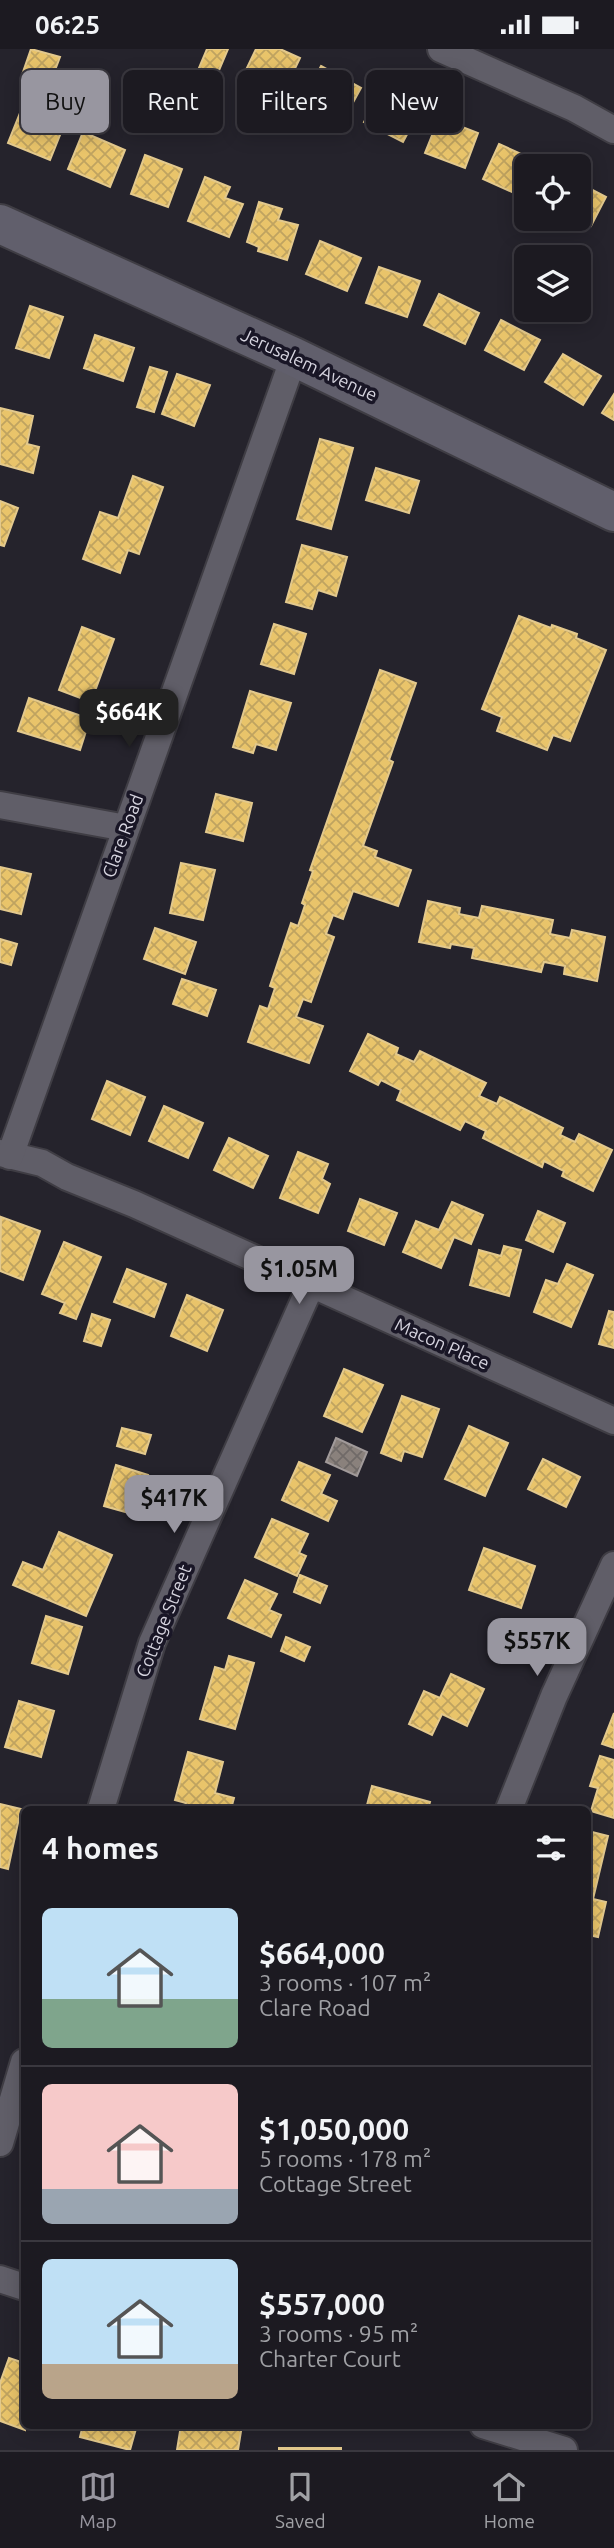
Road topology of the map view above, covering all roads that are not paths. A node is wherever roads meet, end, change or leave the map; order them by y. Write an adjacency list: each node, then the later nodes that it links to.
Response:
1 (441, 49): 2 (street)
2 (614, 129)
3 (0, 225): 4 (main road, Jerusalem Avenue)
4 (294, 357): 5 (main road, Jerusalem Avenue); 7 (street, Clare Road)
5 (614, 512)
6 (0, 805): 7 (street)
7 (126, 828): 8 (street, Clare Road)
8 (5, 1154): 9 (street, Macon Place)
9 (311, 1285): 10 (street, Macon Place); 12 (street, Cottage Street)
10 (614, 1421)
11 (614, 1565): 13 (street)
12 (102, 1806)
13 (510, 1806)
14 (21, 2072): 15 (street)
15 (0, 2143)
16 (0, 2279): 17 (street)
17 (21, 2286)
18 (496, 2429): 19 (street)
19 (564, 2450)

